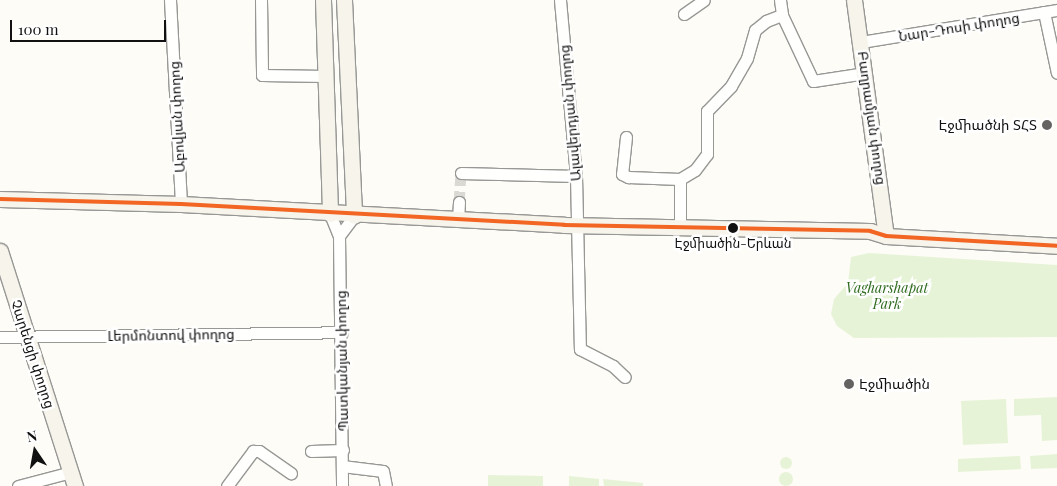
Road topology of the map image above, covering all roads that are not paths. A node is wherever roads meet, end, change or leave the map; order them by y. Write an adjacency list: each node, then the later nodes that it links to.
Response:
1 (170, 0): 23 (street, Աբովյան փողոց)
2 (261, 0): 16 (street)
3 (323, 0): 16 (main road, Պատկանյան փողոց)
4 (344, 0): 25 (main road)
5 (560, 0): 19 (street, Ալավերդյան փողոց)
6 (704, 0): 11 (street)
7 (780, 0): 12 (street)
8 (854, 0): 13 (main road, Բաղրամյան փողոց)
9 (1057, 10): 10 (street, Նար-Դոսի փողոց)
10 (1044, 12): 13 (street, Նար-Դոսի փողոց); 15 (street)
11 (684, 14)
12 (782, 16): 14 (street); 20 (street)
13 (861, 42): 14 (main road, Բաղրամյան փողոց)
14 (865, 73): 30 (main road, Բաղրամյան փողոց)
15 (1057, 73)
16 (326, 76): 24 (main road, Պատկանյան փողոց)
17 (626, 137): 20 (street)
18 (461, 173): 19 (street)
19 (576, 176): 27 (street, Ալավերդյան փողոց)
20 (680, 179): 28 (street)
21 (0, 199): 23 (main road)
22 (460, 202): 26 (street)
23 (181, 204): 24 (main road)
24 (330, 214): 25 (main road); 29 (street, Պատկանյան փողոց)
25 (354, 216): 26 (main road); 29 (street)
26 (458, 221): 27 (main road)
27 (578, 226): 28 (main road); 36 (street, Ալավերդյան փողոց)
28 (680, 229): 30 (main road)
29 (339, 236): 33 (street, Պատկանյան փողոց)
30 (886, 236): 31 (main road)
31 (1057, 246)
32 (0, 251): 35 (main road, Չարենցի փողոց)
33 (342, 332): 35 (street, Լերմոնտով փողոց); 37 (street, Պատկանյան փողոց)
34 (0, 337): 35 (street, Լերմոնտով փողոց)
35 (28, 338): 41 (main road, Չարենցի փողոց)
36 (625, 377)
37 (343, 450): 38 (street); 39 (street, Պատկանյան փողոց)
38 (311, 451)
39 (342, 466): 44 (street, Պատկանյան փողոց); 45 (street)
40 (291, 473): 43 (street)
41 (73, 479): 42 (street)
42 (18, 486)
43 (227, 486)
44 (342, 486)
45 (386, 486)

